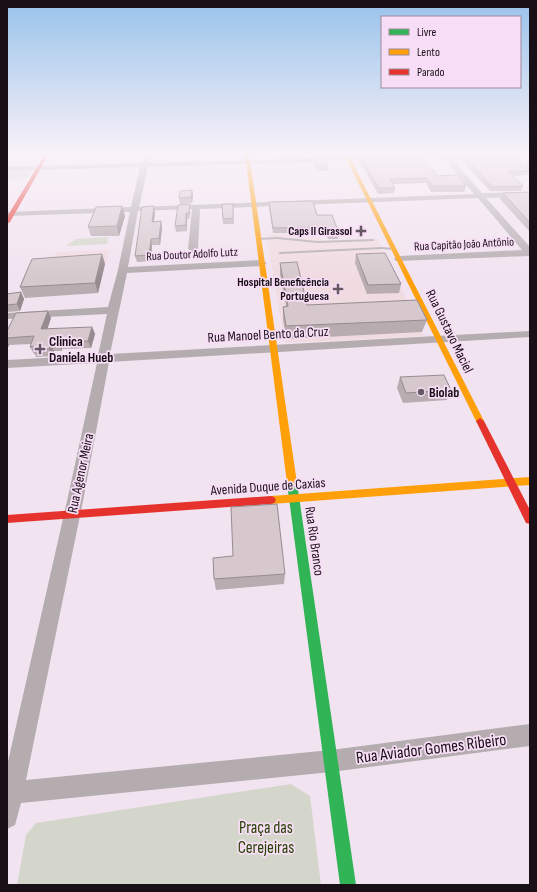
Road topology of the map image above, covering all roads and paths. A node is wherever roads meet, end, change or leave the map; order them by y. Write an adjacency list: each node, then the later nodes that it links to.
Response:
1 (21, 196): 11 (street)
2 (137, 196): 10 (street, Rua Agenor Meira)
3 (253, 196): 8 (street, Rua Rio Branco)
4 (367, 196): 7 (street, Rua Gustavo Maciel)
5 (480, 196): 6 (street); 7 (street); 16 (street)
6 (489, 196)
7 (369, 200): 8 (street); 14 (street, Rua Gustavo Maciel)
8 (254, 205): 9 (street); 12 (street, Rua Rio Branco)
9 (196, 207): 10 (street); 15 (street)
10 (134, 210): 11 (street); 20 (street, Rua Agenor Meira)
11 (8, 216)
12 (258, 239): 13 (lane); 19 (street, Rua Rio Branco)
13 (373, 240)
14 (394, 249): 17 (lane); 18 (street, Rua Gustavo Maciel)
15 (192, 250)
16 (530, 252): 18 (street, Rua Capitão João Antônio)
17 (280, 254)
18 (399, 259): 24 (street, Rua Gustavo Maciel)
19 (262, 263): 20 (street, Rua Doutor Adolfo Lutz); 25 (street, Rua Rio Branco)
20 (123, 270): 21 (street, Rua Agenor Meira)
21 (113, 310): 22 (street); 26 (street, Rua Agenor Meira)
22 (7, 316)
23 (530, 334): 24 (street, Rua Manoel Bento da Cruz)
24 (438, 339): 25 (street, Rua Manoel Bento da Cruz); 29 (street, Rua Gustavo Maciel)
25 (273, 348): 26 (street, Rua Manoel Bento da Cruz); 32 (street, Rua Rio Branco)
26 (103, 358): 27 (street, Rua Manoel Bento da Cruz); 33 (street, Rua Agenor Meira)
27 (7, 364)
28 (518, 470): 29 (street)
29 (501, 471): 31 (street, Rua Gustavo Maciel)
30 (530, 481): 31 (street, Avenida Duque de Caxias)
31 (511, 482): 32 (street, Avenida Duque de Caxias); 35 (street, Rua Gustavo Maciel)
32 (295, 498): 33 (street, Avenida Duque de Caxias); 37 (street, Rua Rio Branco)
33 (74, 504): 34 (street, Avenida Duque de Caxias); 38 (street, Rua Agenor Meira)
34 (7, 519)
35 (530, 520)
36 (530, 736): 37 (street, Rua Aviador Gomes Ribeiro)
37 (331, 761): 38 (street); 40 (street, Rua Rio Branco)
38 (10, 793): 39 (street)
39 (7, 817)
40 (348, 885)

